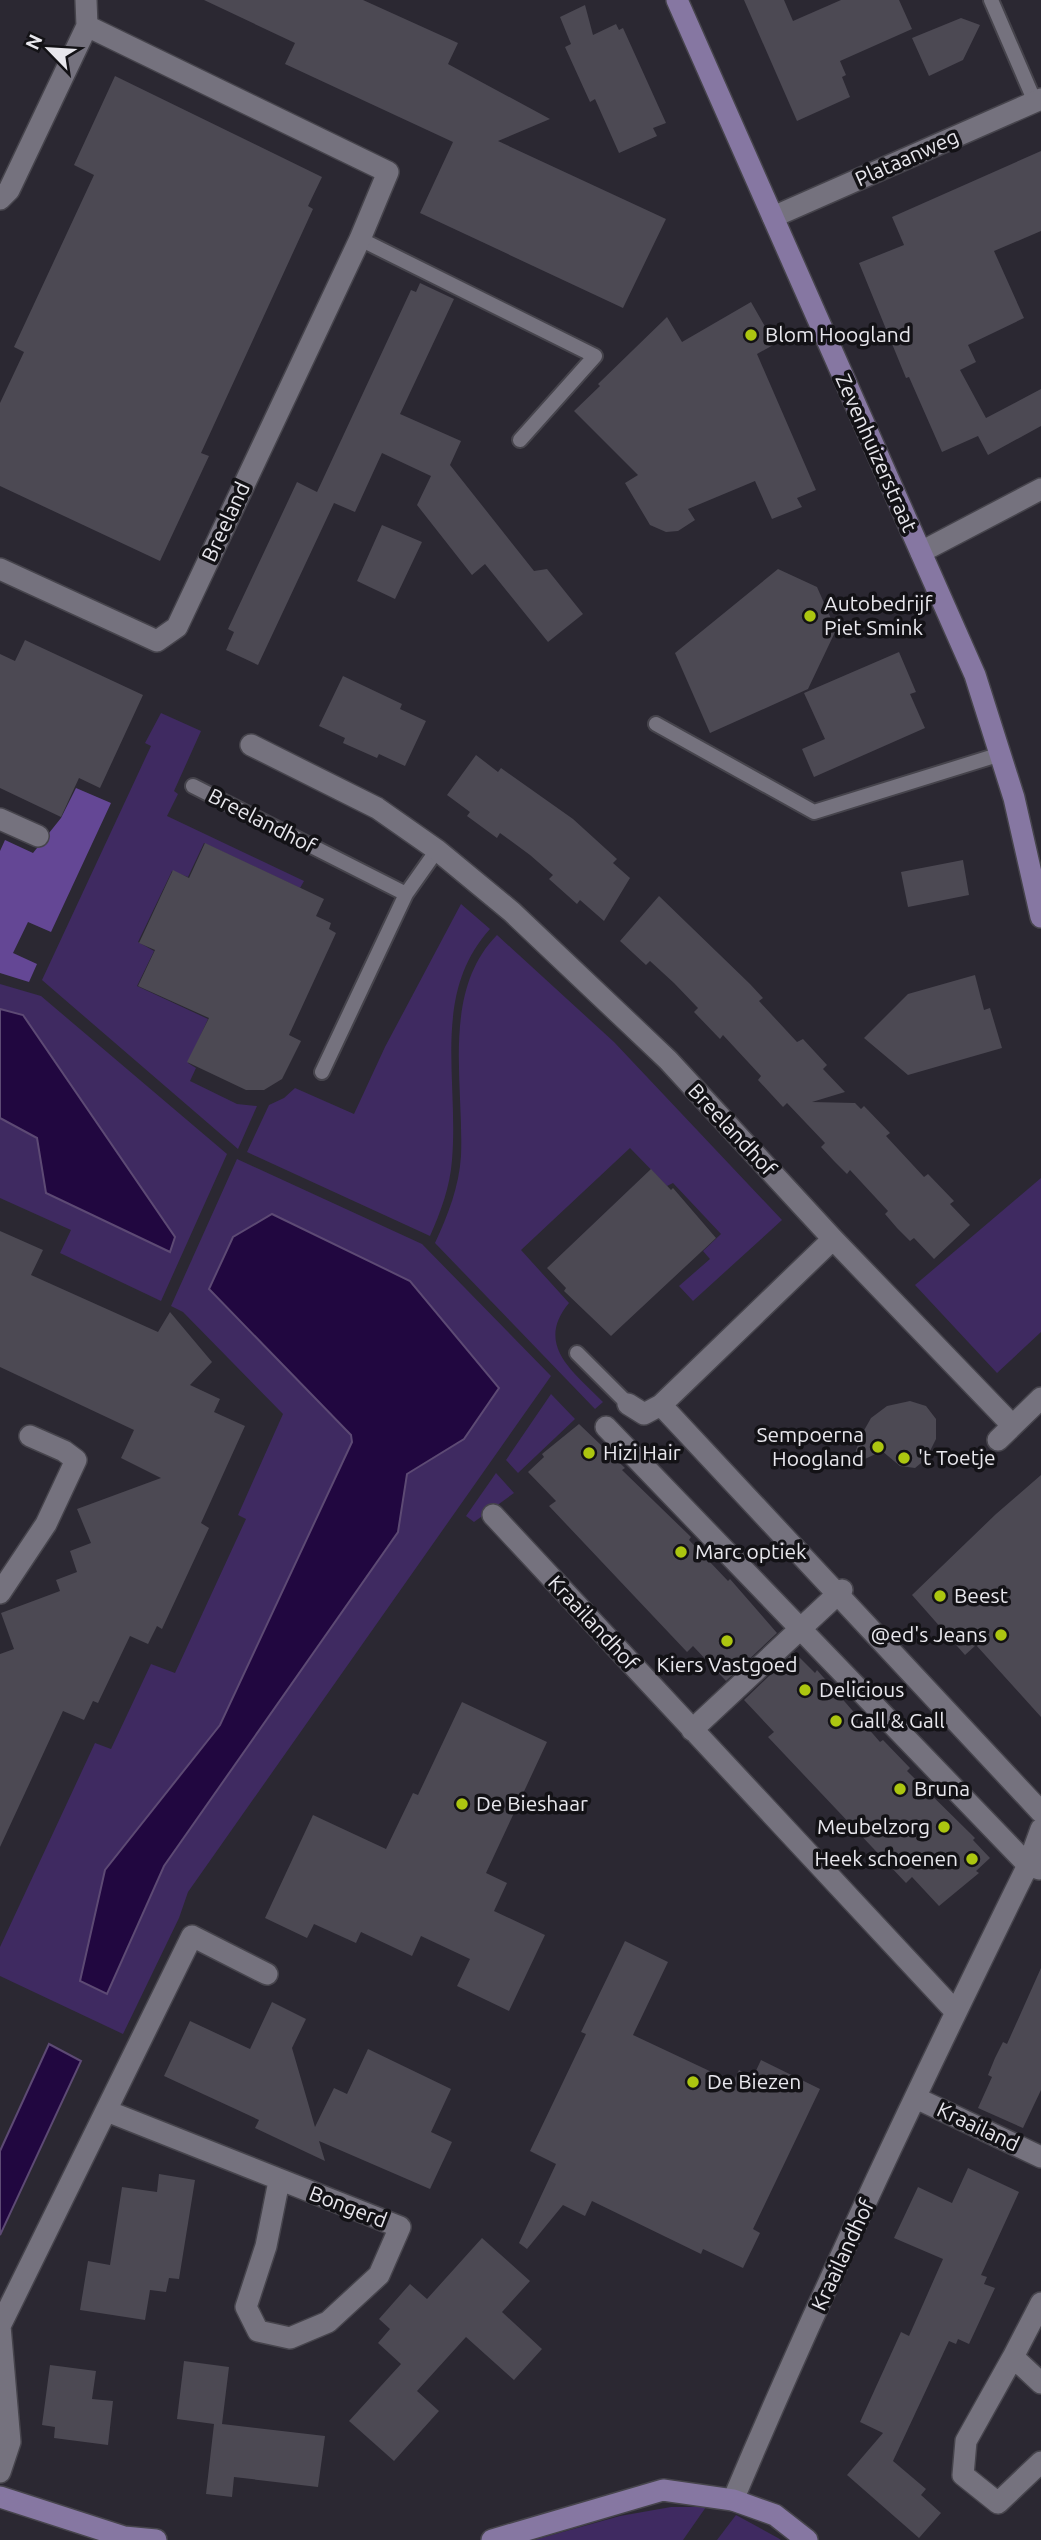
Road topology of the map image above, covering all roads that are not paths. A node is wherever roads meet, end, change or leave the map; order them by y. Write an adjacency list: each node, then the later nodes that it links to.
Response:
1 (86, 0): 4 (street)
2 (677, 0): 7 (street, Zevenhuizerstraat)
3 (991, 0): 5 (lane)
4 (87, 26): 6 (street); 8 (street, Breeland)
5 (1038, 100): 7 (street, Plataanweg)
6 (0, 199)
7 (773, 217): 11 (street, Zevenhuizerstraat)
8 (360, 239): 9 (lane); 12 (street, Breeland)
9 (520, 440)
10 (1041, 489): 11 (street)
11 (921, 552): 15 (street, Zevenhuizerstraat)
12 (0, 569)
13 (656, 724): 15 (lane)
14 (251, 745): 19 (street, Breelandhof)
15 (1001, 754): 21 (street, Zevenhuizerstraat)
16 (193, 786): 20 (lane, Breelandhof)
17 (0, 819): 18 (street)
18 (38, 836)
19 (437, 850): 20 (lane); 23 (street, Breelandhof)
20 (406, 894): 22 (lane)
21 (1040, 907)
22 (321, 1072)
23 (833, 1239): 25 (street, Breelandhof); 27 (street)
24 (577, 1353): 26 (lane)
25 (1041, 1398)
26 (628, 1404): 27 (street)
27 (661, 1405): 31 (street)
28 (606, 1427): 33 (street)
29 (30, 1436): 32 (street)
30 (493, 1515): 34 (street, Kraailandhof)
31 (839, 1592): 33 (street); 35 (street)
32 (0, 1593)
33 (801, 1628): 34 (street); 37 (street)
34 (692, 1730): 39 (street, Kraailandhof)
35 (1041, 1812)
36 (1041, 1829): 37 (street, Kraailandhof)
37 (1035, 1868): 39 (street, Kraailandhof)
38 (267, 1973): 41 (street)
39 (956, 2012): 40 (street, Kraailandhof)
40 (916, 2098): 42 (street, Kraailand); 51 (street, Kraailandhof)
41 (107, 2111): 43 (street, Bongerd); 45 (street)
42 (1041, 2157)
43 (279, 2181): 43 (street, Bongerd)
44 (1041, 2303): 46 (street)
45 (0, 2326): 49 (street)
46 (1013, 2357): 47 (street); 48 (street)
47 (1041, 2383)
48 (1041, 2462)
49 (0, 2472)
50 (0, 2497): 52 (street)
51 (733, 2500): 53 (street); 54 (street)
52 (156, 2540)
53 (492, 2540)
54 (807, 2540)

